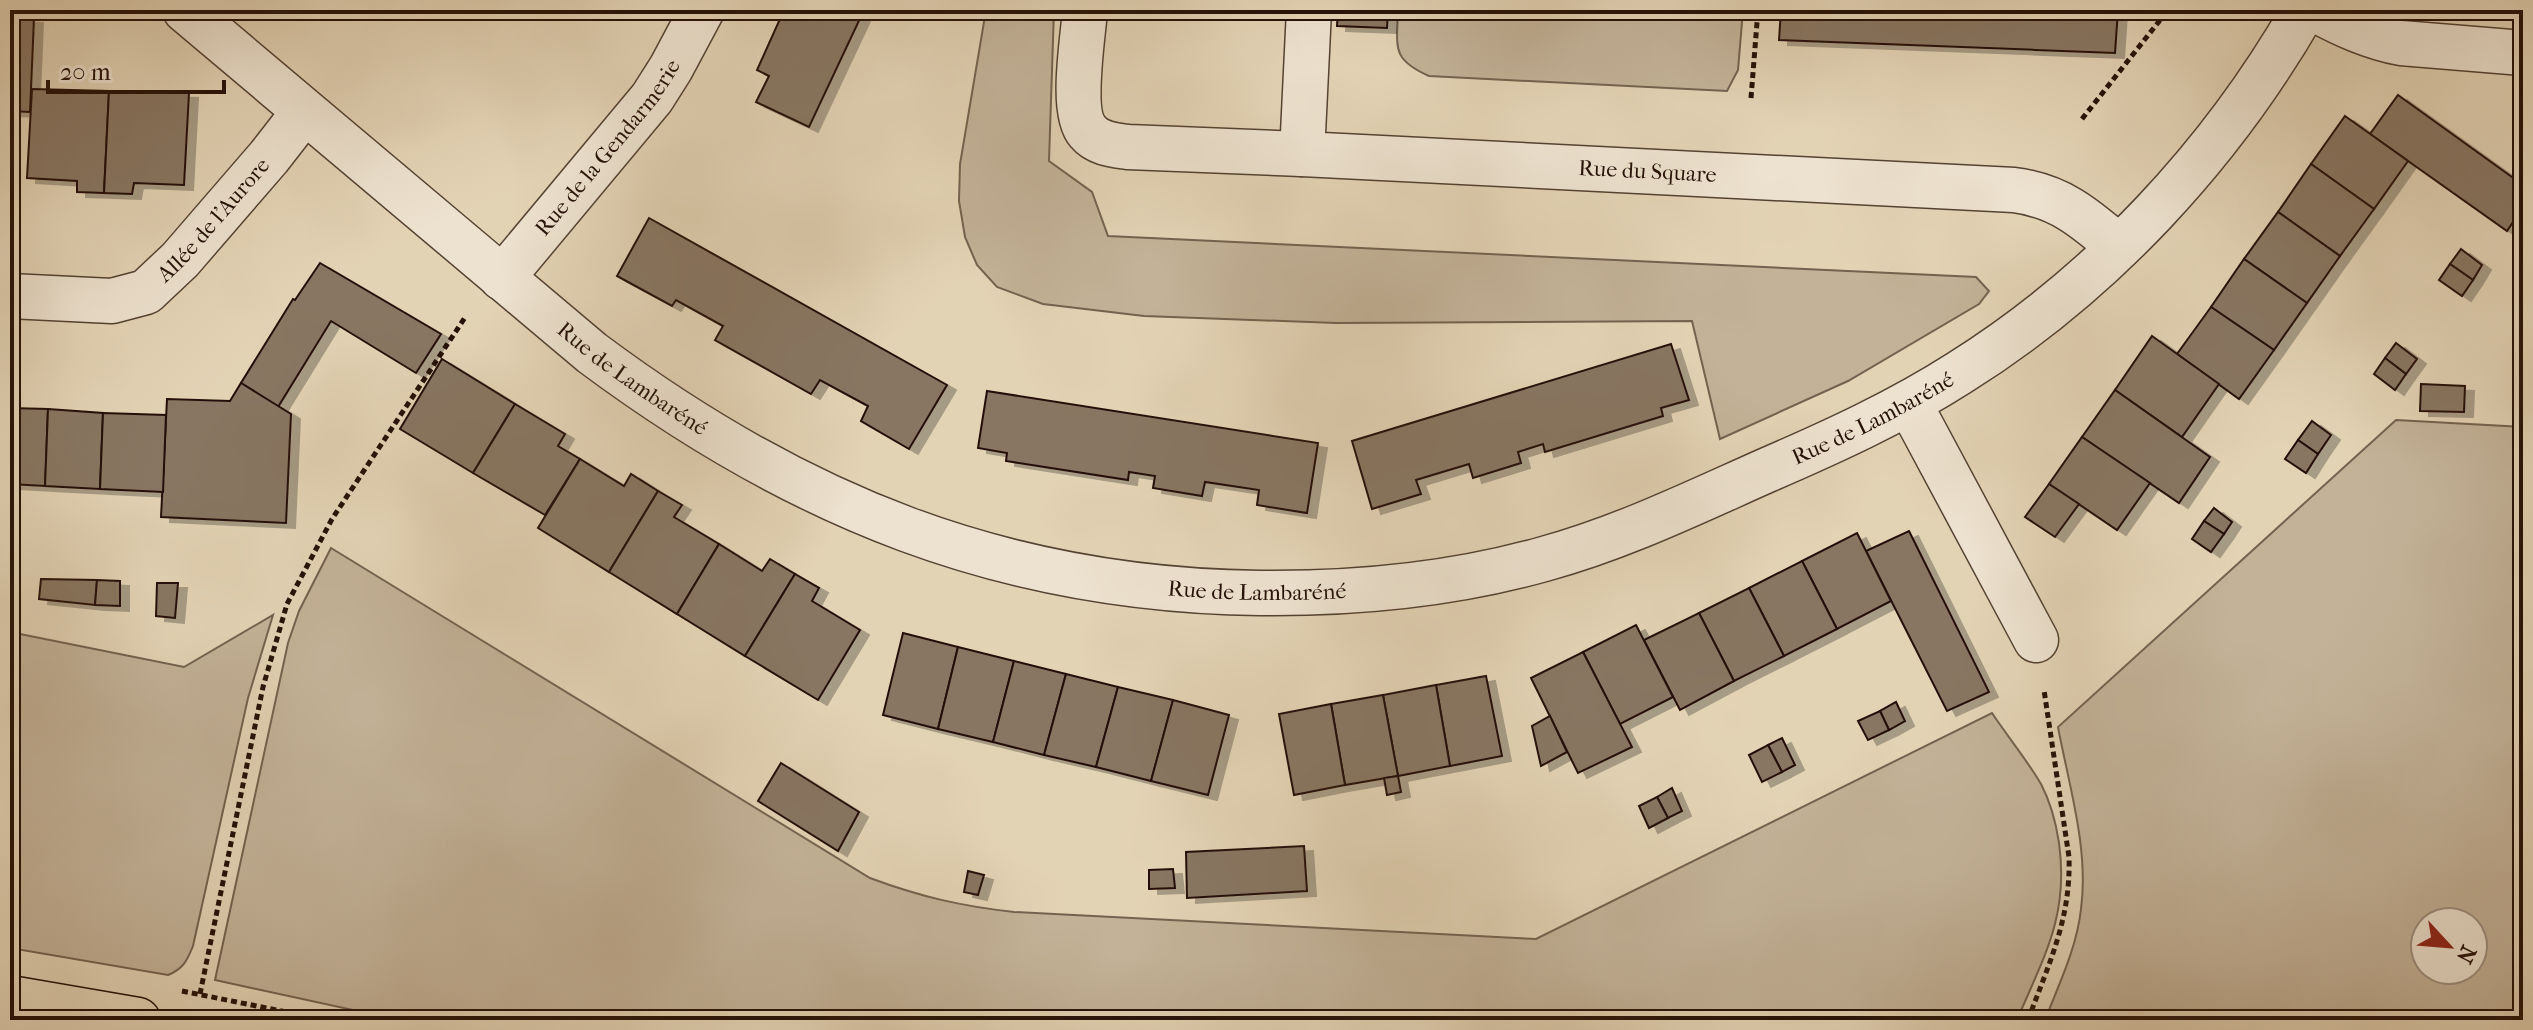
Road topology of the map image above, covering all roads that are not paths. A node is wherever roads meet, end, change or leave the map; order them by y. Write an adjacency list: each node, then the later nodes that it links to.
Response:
1 (185, 10): 8 (street, Rue de Lambaréné)
2 (702, 10): 11 (street, Rue de la Gendarmerie)
3 (1085, 10): 9 (street, Rue du Square)
4 (1309, 10): 9 (street)
5 (2304, 10): 10 (street, Rue de Lambaréné)
6 (2316, 10): 7 (street)
7 (2523, 53)
8 (304, 112): 11 (street, Rue de Lambaréné); 12 (street, Allée de l'Aurore)
9 (1302, 154): 10 (street, Rue du Square)
10 (2119, 247): 13 (street, Rue de Lambaréné)
11 (502, 278): 13 (street, Rue de Lambaréné)
12 (10, 296)
13 (1909, 403): 14 (street)
14 (2036, 640)
15 (10, 998): 16 (main road)
16 (138, 1020)

